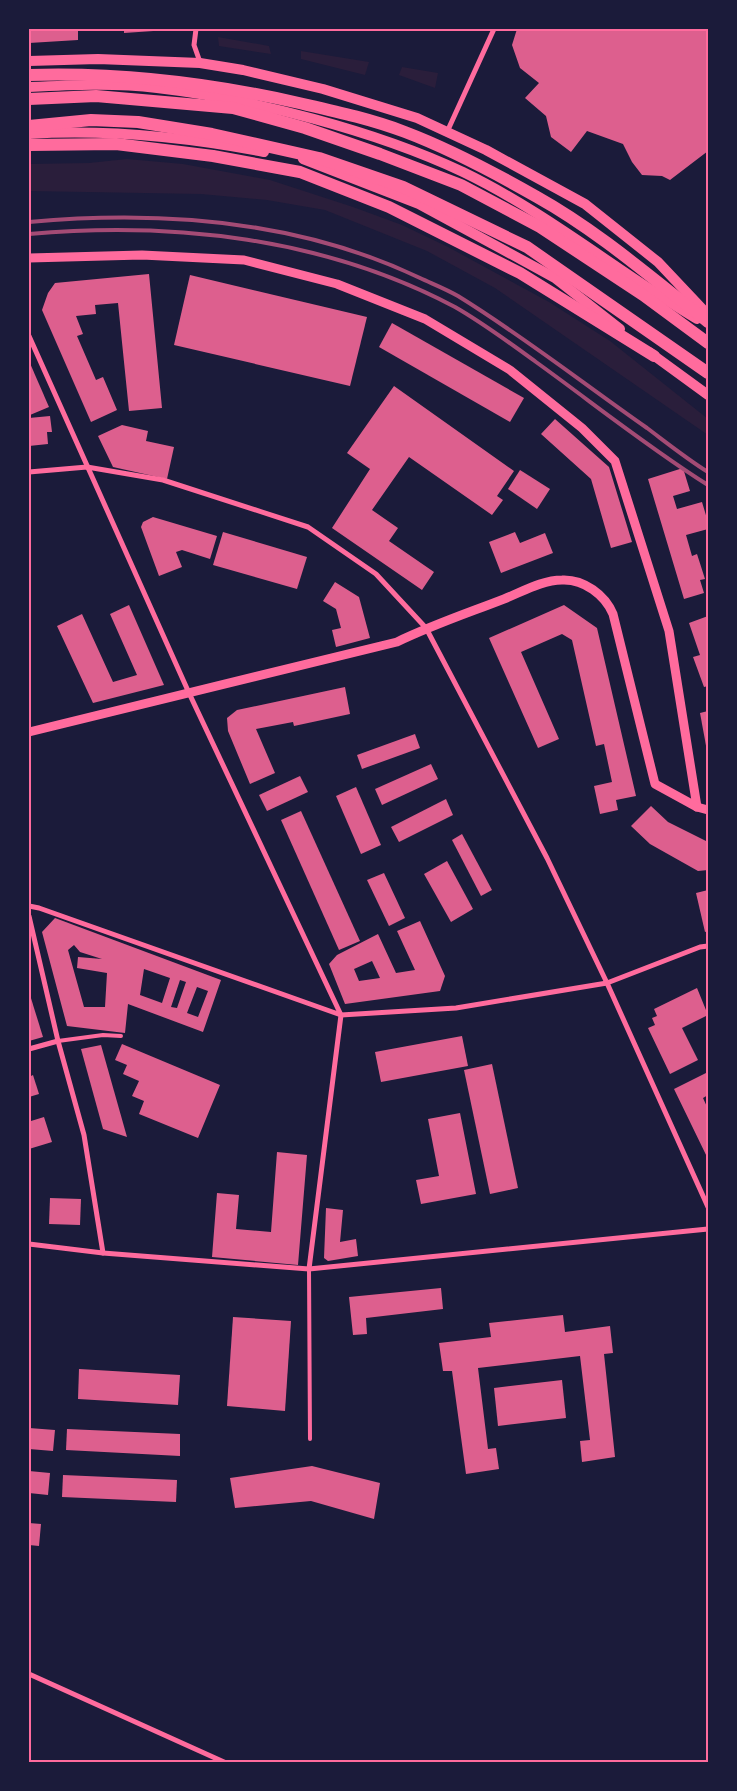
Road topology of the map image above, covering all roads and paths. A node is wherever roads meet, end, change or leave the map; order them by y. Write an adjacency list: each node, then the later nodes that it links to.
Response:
1 (196, 29): 4 (street)
2 (494, 29): 9 (street)
3 (29, 61): 4 (main road)
4 (200, 63): 9 (main road)
5 (29, 74): 14 (highway)
6 (29, 87): 15 (main road)
7 (29, 99): 17 (highway)
8 (29, 126): 19 (highway)
9 (447, 132): 13 (main road)
10 (29, 134): 18 (main road)
11 (29, 145): 18 (highway)
12 (29, 258): 26 (street)
13 (708, 315)
14 (708, 322)
15 (708, 326)
16 (29, 336): 21 (street)
17 (708, 343)
18 (654, 356): 20 (main road)
19 (708, 373)
20 (708, 394)
21 (87, 467): 22 (street); 23 (street); 24 (street)
22 (29, 472)
23 (426, 628): 24 (street); 26 (street); 31 (street)
24 (188, 693): 25 (street); 32 (street)
25 (29, 732)
26 (697, 807): 27 (street)
27 (708, 810)
28 (29, 906): 32 (street)
29 (29, 916): 34 (street)
30 (708, 946): 31 (street)
31 (607, 983): 32 (street); 36 (street)
32 (341, 1015): 40 (street)
33 (121, 1036): 34 (lane)
34 (58, 1041): 35 (street); 39 (street)
35 (29, 1049)
36 (708, 1207)
37 (708, 1229): 40 (street)
38 (29, 1244): 39 (street)
39 (103, 1253): 40 (street)
40 (309, 1270): 41 (lane)
41 (310, 1439)
42 (29, 1674): 43 (street)
43 (224, 1762)

